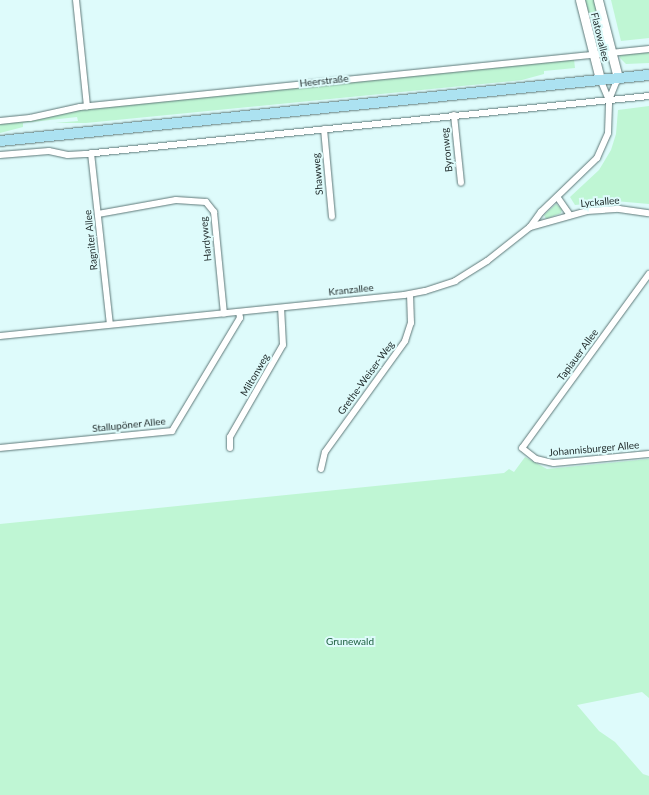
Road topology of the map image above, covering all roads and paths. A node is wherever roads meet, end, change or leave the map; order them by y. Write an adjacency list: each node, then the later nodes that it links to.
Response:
1 (76, 0): 12 (street)
2 (580, 0): 6 (main road, Flatowallee)
3 (598, 0): 5 (main road, Flatowallee)
4 (649, 48): 5 (street, Heerstraße)
5 (611, 52): 6 (street, Heerstraße); 8 (main road, Flatowallee)
6 (593, 54): 9 (main road, Flatowallee); 12 (street, Heerstraße)
7 (649, 75): 8 (main road)
8 (618, 78): 9 (main road); 11 (street)
9 (600, 79): 11 (street); 16 (main road)
10 (649, 96): 11 (street)
11 (609, 100): 13 (street); 20 (street, Kranzallee)
12 (87, 106): 14 (street, Heerstraße)
13 (454, 115): 15 (street); 19 (street, Byronweg)
14 (0, 120)
15 (324, 129): 17 (street); 24 (street, Shawweg)
16 (0, 141)
17 (91, 153): 18 (street); 22 (street, Ragniter Allee)
18 (0, 156)
19 (461, 183)
20 (558, 198): 23 (street); 25 (street, Kranzallee)
21 (649, 213): 23 (street, Lyckallee)
22 (98, 214): 30 (street, Hardyweg); 31 (street, Ragniter Allee)
23 (570, 215): 25 (street, Lyckallee)
24 (332, 217)
25 (530, 227): 27 (street, Kranzallee)
26 (649, 274): 35 (street, Tapiauer Allee)
27 (410, 294): 28 (street, Kranzallee); 37 (street, Grethe-Weiser-Weg)
28 (281, 308): 29 (street, Kranzallee); 34 (street, Miltonweg)
29 (239, 312): 30 (street, Kranzallee); 33 (street, Stallupöner Allee)
30 (224, 314): 31 (street, Kranzallee)
31 (110, 324): 32 (street, Kranzallee)
32 (0, 336)
33 (0, 448)
34 (230, 448)
35 (522, 448): 36 (street, Johannisburger Allee)
36 (649, 454)
37 (322, 468)

